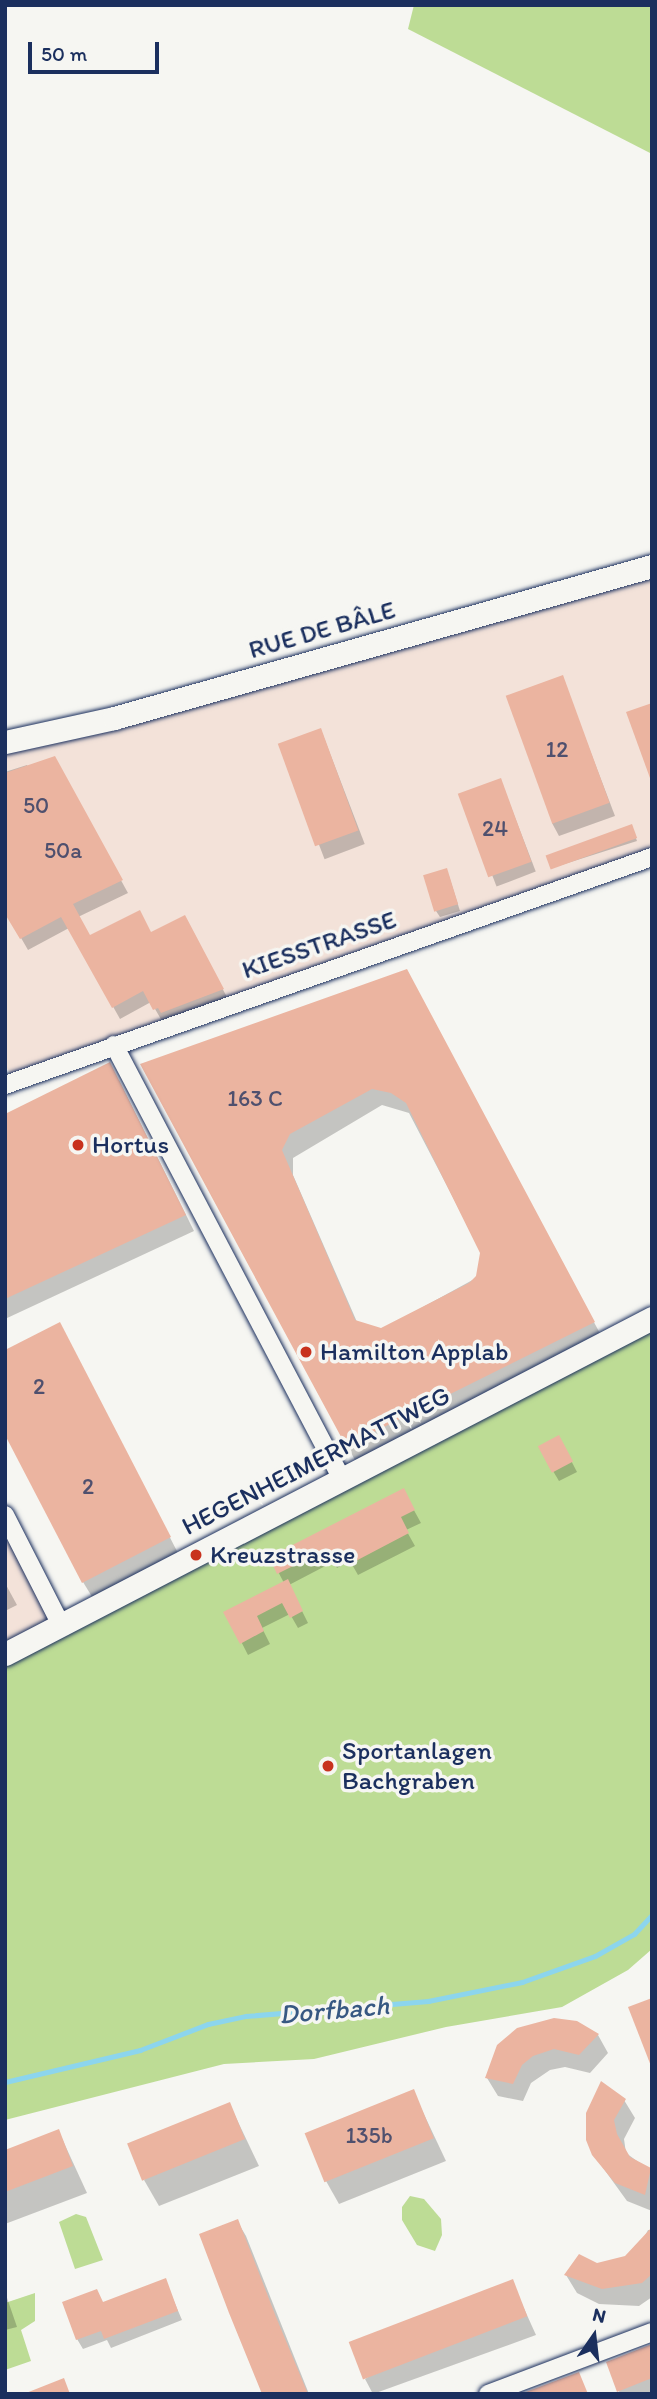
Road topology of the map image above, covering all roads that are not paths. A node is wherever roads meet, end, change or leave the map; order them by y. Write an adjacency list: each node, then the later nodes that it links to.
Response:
1 (652, 566): 2 (street, RUE DE BÂLE)
2 (5, 742)
3 (652, 857): 4 (street, KIESSTRASSE)
4 (114, 1045): 5 (street, KIESSTRASSE); 7 (street)
5 (5, 1085)
6 (652, 1318): 7 (street, HEGENHEIMERMATTWEG)
7 (342, 1479): 9 (street, HEGENHEIMERMATTWEG)
8 (5, 1515): 9 (street)
9 (61, 1625): 10 (street, HEGENHEIMERMATTWEG)
10 (5, 1654)
11 (652, 2332): 12 (street)
12 (488, 2394)

